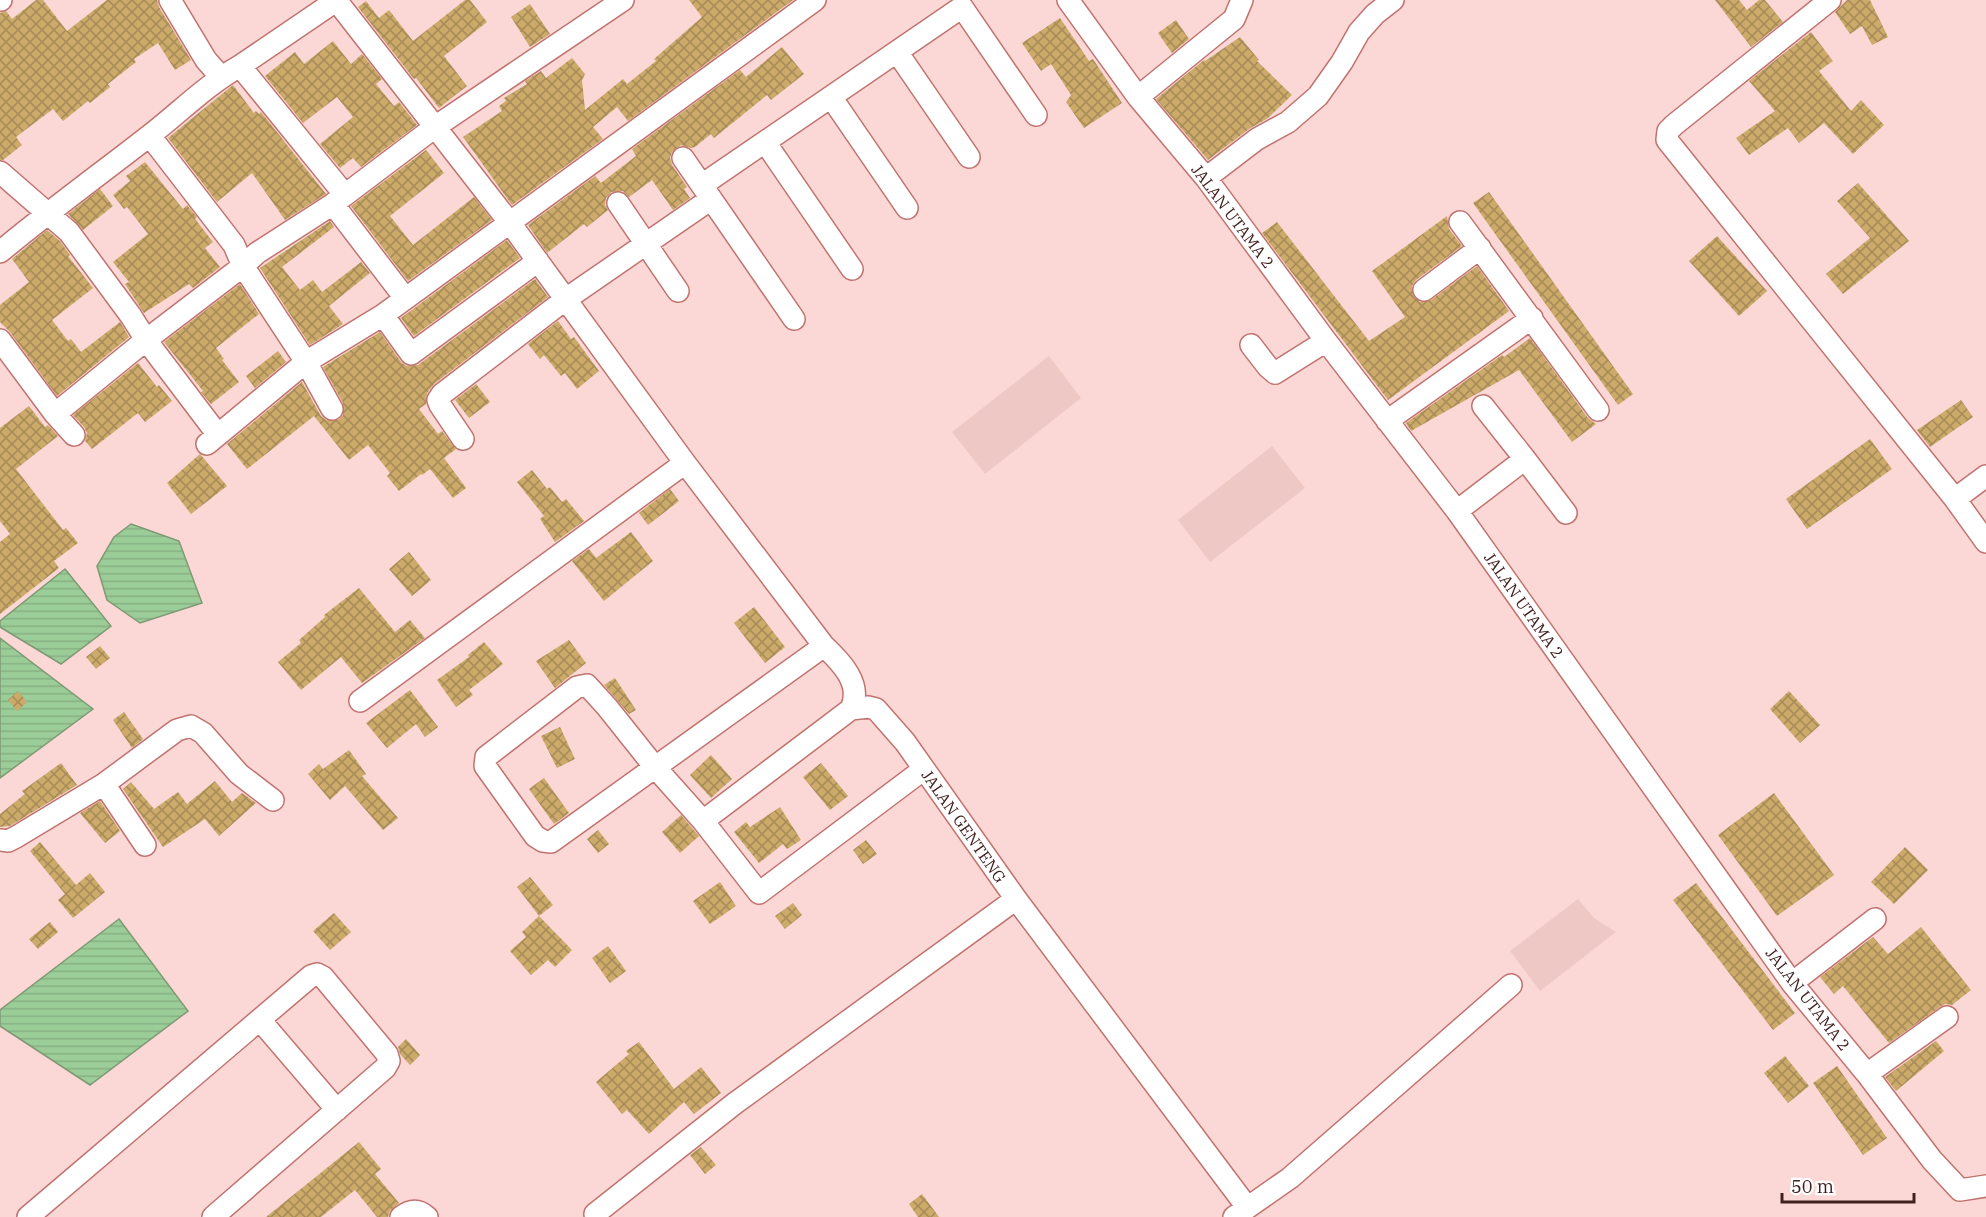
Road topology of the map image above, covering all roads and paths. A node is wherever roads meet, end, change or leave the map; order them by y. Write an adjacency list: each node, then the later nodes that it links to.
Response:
1 (170, 0): 11 (street)
2 (336, 0): 10 (street); 15 (street)
3 (623, 0): 15 (street)
4 (815, 0): 28 (street)
5 (1068, 0): 13 (street, JALAN UTAMA 2)
6 (1242, 0): 13 (street)
7 (1393, 0): 21 (street)
8 (1830, 0): 57 (street)
9 (897, 52): 12 (street); 14 (street); 18 (street)
10 (240, 66): 11 (street); 23 (street)
11 (220, 77): 16 (street)
12 (831, 97): 17 (street); 25 (street)
13 (1138, 97): 21 (street, JALAN UTAMA 2)
14 (1036, 115)
15 (435, 127): 23 (street); 28 (street)
16 (150, 136): 26 (street); 33 (street)
17 (765, 142): 22 (street); 34 (street)
18 (969, 157)
19 (683, 158): 22 (street)
20 (0, 171): 26 (street)
21 (1206, 178): 44 (street, JALAN UTAMA 2)
22 (706, 192): 29 (street); 41 (street)
23 (339, 199): 33 (street); 37 (street)
24 (618, 203): 29 (street)
25 (908, 208)
26 (48, 212): 31 (street); 43 (street)
27 (1460, 222): 30 (street)
28 (510, 223): 32 (street); 37 (street)
29 (646, 244): 36 (street); 38 (street)
30 (1480, 248): 35 (street); 40 (street)
31 (0, 252)
32 (538, 261): 38 (street); 39 (street)
33 (243, 266): 43 (street); 46 (street)
34 (852, 269)
35 (1424, 290)
36 (678, 291)
37 (405, 298): 39 (street)
38 (566, 299): 53 (street); 55 (street)
39 (383, 315): 46 (street)
40 (1532, 318): 49 (street); 51 (street)
41 (794, 319)
42 (0, 340): 50 (street)
43 (146, 340): 46 (street); 50 (street)
44 (1326, 340): 45 (street); 51 (street, JALAN UTAMA 2)
45 (1251, 345)
46 (306, 362): 48 (street)
47 (1483, 406): 54 (street)
48 (332, 409)
49 (1598, 410)
50 (55, 414): 52 (street)
51 (1387, 421): 58 (street, JALAN UTAMA 2)
52 (74, 435)
53 (463, 439)
54 (1525, 459): 58 (street); 59 (street)
55 (685, 463): 61 (street); 62 (street)
56 (1986, 476): 57 (street)
57 (1955, 499): 60 (street)
58 (1457, 511): 73 (street, JALAN UTAMA 2)
59 (1566, 513)
60 (1986, 542)
61 (824, 646): 63 (street); 64 (street)
62 (360, 701)
63 (851, 709): 65 (street, JALAN GENTENG); 68 (street)
64 (654, 766): 64 (street); 68 (street)
65 (924, 769): 68 (street); 71 (street, JALAN GENTENG)
66 (104, 784): 67 (street); 69 (street); 70 (street)
67 (273, 800)
68 (703, 821)
69 (0, 840)
70 (145, 845)
71 (1016, 899): 80 (street, JALAN GENTENG); 81 (street)
72 (1875, 919): 73 (street)
73 (1792, 983): 77 (street, JALAN UTAMA 2)
74 (1511, 985): 80 (street)
75 (1947, 1017): 77 (street)
76 (260, 1020): 78 (street); 78 (street); 82 (street)
77 (1867, 1074): 79 (street, JALAN UTAMA 2)
78 (337, 1110): 83 (street)
79 (1986, 1186)
80 (1240, 1212)
81 (595, 1214)
82 (28, 1217)
83 (213, 1217)
84 (401, 1217): 85 (street)
85 (427, 1217)

